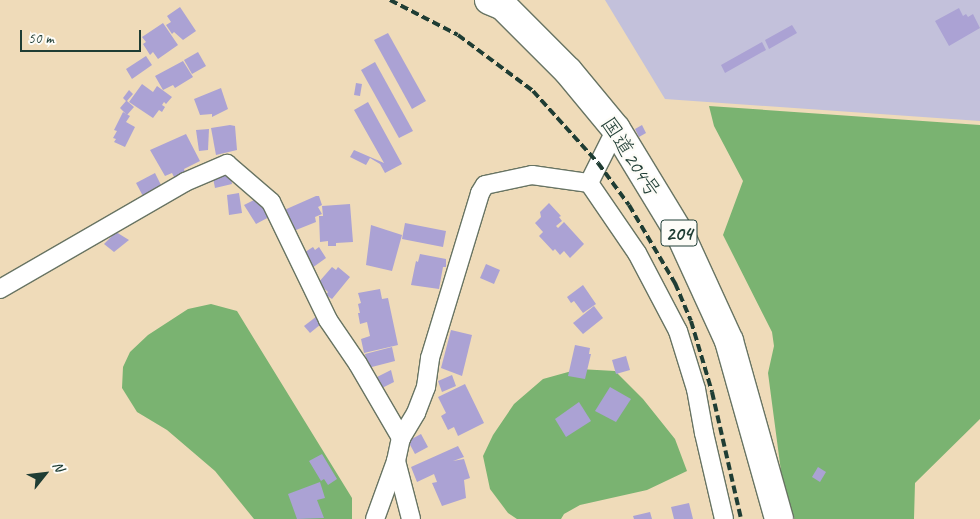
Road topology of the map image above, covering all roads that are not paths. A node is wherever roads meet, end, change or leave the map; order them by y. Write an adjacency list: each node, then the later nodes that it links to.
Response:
1 (489, 0): 2 (highway, 国道204号 / 204)
2 (616, 129): 3 (street); 10 (highway, 国道204号 / 204)
3 (589, 183): 5 (street); 9 (street)
4 (0, 289): 5 (street)
5 (401, 438): 6 (street)
6 (396, 461): 7 (street); 8 (street)
7 (375, 519)
8 (411, 519)
9 (724, 519)
10 (779, 519)

